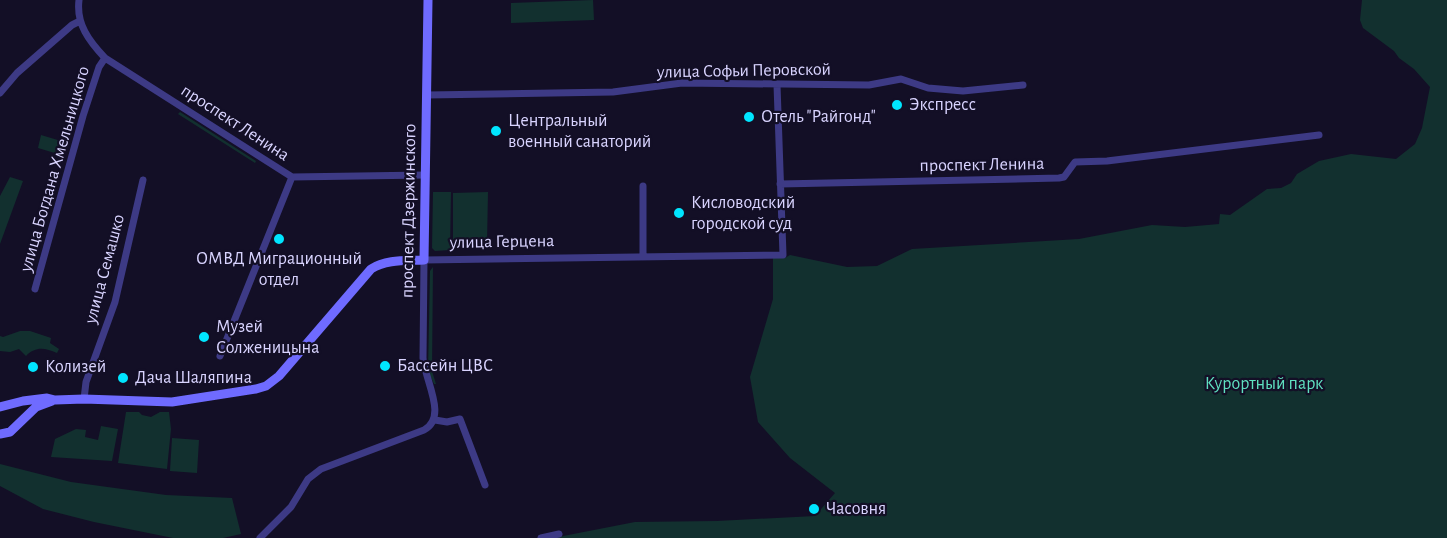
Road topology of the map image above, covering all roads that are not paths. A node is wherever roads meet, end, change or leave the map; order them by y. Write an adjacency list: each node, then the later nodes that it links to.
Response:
1 (79, 0): 3 (street, проспект Ленина)
2 (428, 0): 8 (main road, проспект Дзержинского)
3 (80, 21): 4 (street, проспект Ленина); 7 (street)
4 (105, 58): 11 (street, проспект Ленина); 17 (street, улица Богдана Хмельницкого)
5 (777, 85): 6 (street, улица Софьи Перовской); 8 (street, улица Софьи Перовской); 13 (street)
6 (1023, 85)
7 (0, 93)
8 (427, 95): 10 (main road, проспект Дзержинского)
9 (1319, 135): 13 (street, проспект Ленина)
10 (425, 175): 11 (street, проспект Ленина); 16 (main road, проспект Дзержинского)
11 (292, 177): 18 (street)
12 (143, 180): 19 (street, улица Семашко)
13 (780, 183): 15 (street, улица Герцена)
14 (643, 186): 15 (street)
15 (643, 256): 16 (street, улица Герцена)
16 (424, 260): 19 (main road, улица Герцена); 22 (street, проспект Дзержинского)
17 (35, 289)
18 (220, 356)
19 (84, 399): 20 (main road)
20 (54, 400): 21 (main road); 23 (main road)
21 (0, 407)
22 (435, 420): 24 (street); 26 (street)
23 (0, 434)
24 (485, 486)
25 (559, 534): 27 (street)
26 (260, 538)
27 (540, 538)

